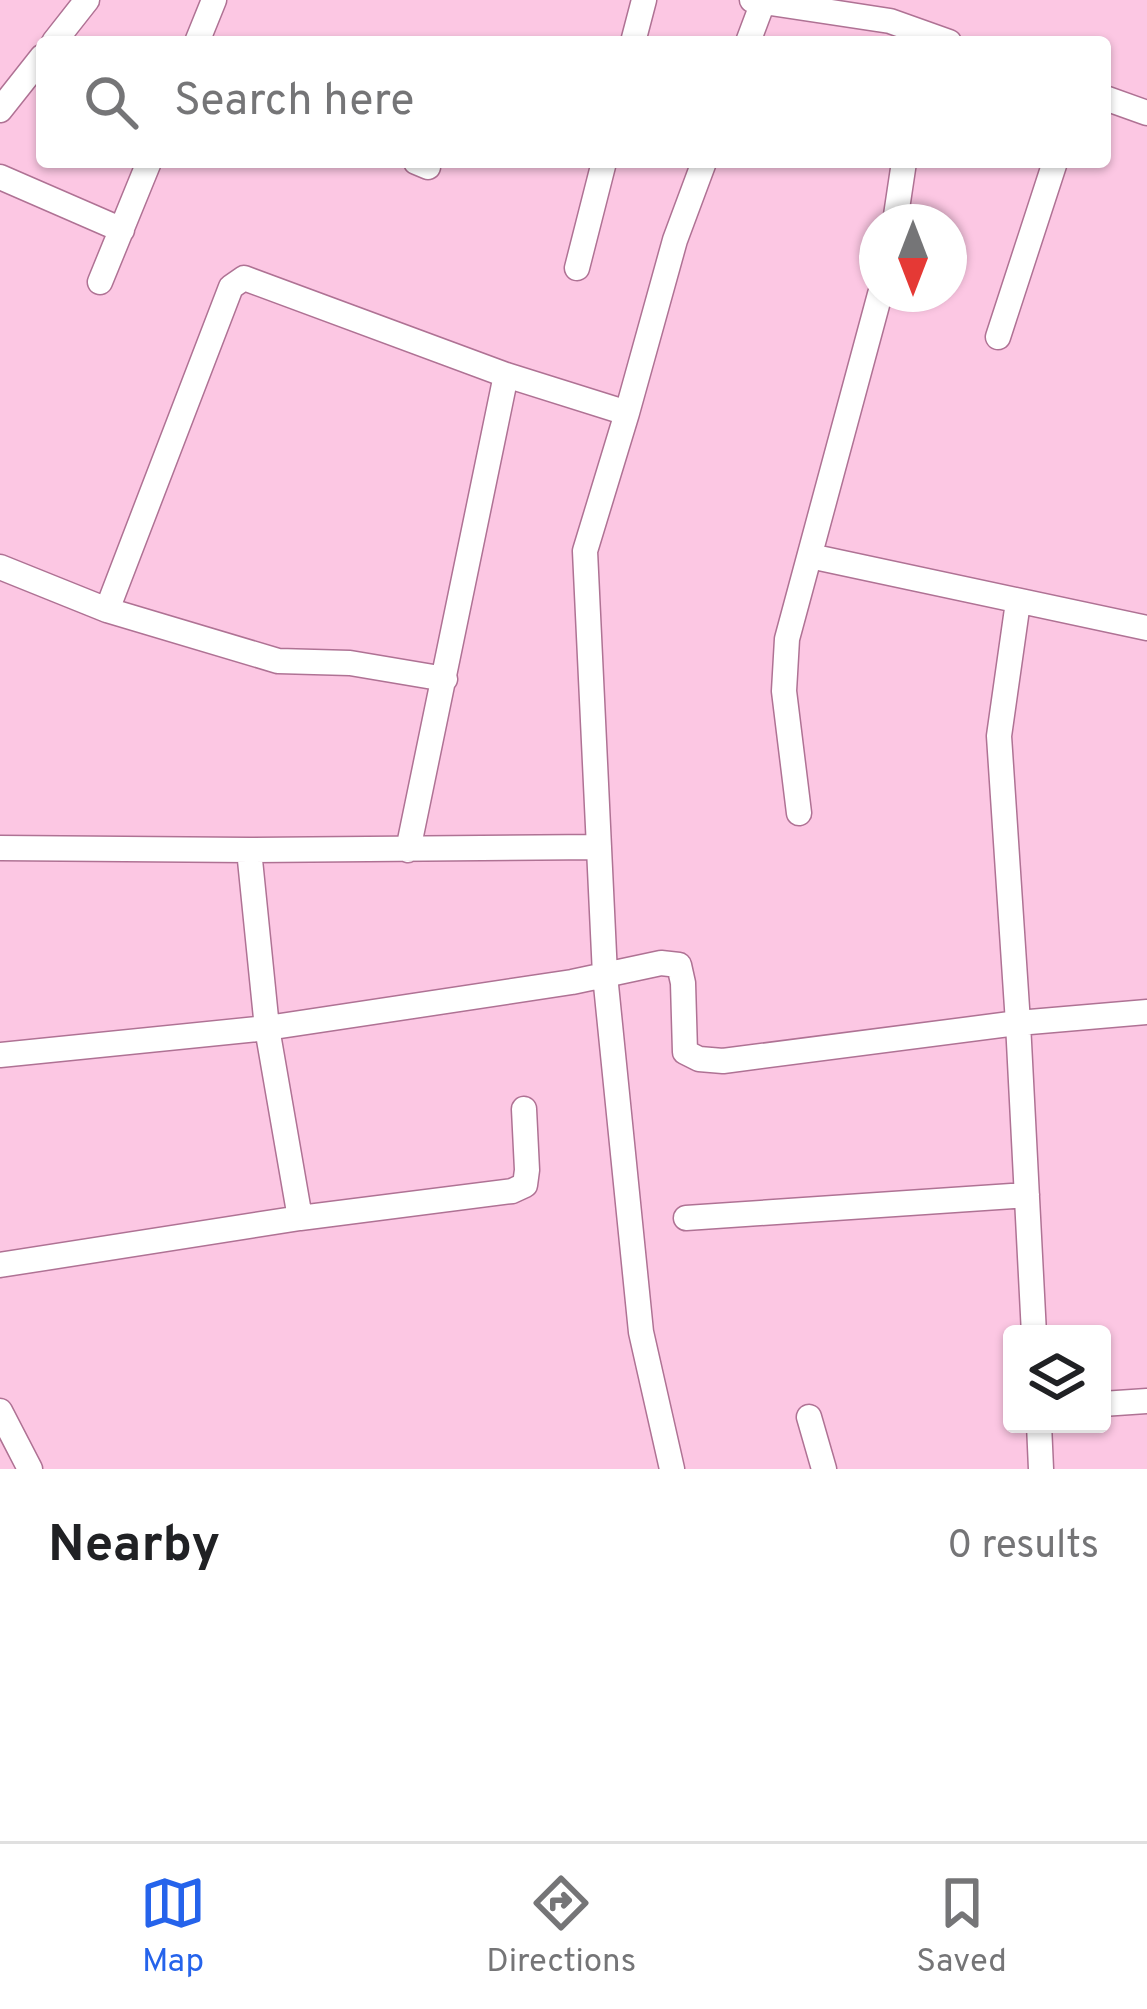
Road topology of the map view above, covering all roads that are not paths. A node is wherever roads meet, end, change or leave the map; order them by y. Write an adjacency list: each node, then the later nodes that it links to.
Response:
1 (87, 0): 5 (street)
2 (214, 0): 6 (street)
3 (644, 0): 7 (street)
4 (757, 1): 8 (street); 9 (street)
5 (59, 36)
6 (199, 36)
7 (635, 36)
8 (749, 36)
9 (917, 36)
10 (36, 65): 12 (street)
11 (1111, 100): 13 (street)
12 (0, 110)
13 (1147, 112)
14 (146, 168): 21 (street)
15 (603, 168): 22 (street)
16 (702, 168): 27 (street)
17 (903, 168): 20 (street)
18 (1053, 168): 25 (street)
19 (0, 177): 21 (street)
20 (898, 204)
21 (122, 230): 23 (street)
22 (578, 268)
23 (100, 282)
24 (875, 312): 28 (street)
25 (998, 337)
26 (506, 375): 27 (street); 31 (street); 33 (street)
27 (627, 413): 35 (street)
28 (809, 556): 30 (street); 34 (street)
29 (0, 567): 31 (street)
30 (1018, 602): 32 (street); 41 (street)
31 (107, 610): 33 (street)
32 (1147, 628)
33 (445, 679): 38 (street)
34 (799, 813)
35 (599, 847): 38 (street); 39 (street)
36 (0, 848): 37 (street)
37 (250, 850): 38 (street); 42 (street)
38 (408, 850)
39 (605, 975): 41 (street); 42 (street); 56 (street)
40 (1147, 1012): 41 (street)
41 (1018, 1023): 45 (street)
42 (267, 1028): 43 (street); 46 (street)
43 (0, 1054)
44 (524, 1109): 46 (street)
45 (1027, 1195): 47 (street); 49 (street)
46 (300, 1218): 48 (street)
47 (686, 1218)
48 (0, 1265)
49 (1034, 1325)
50 (1147, 1401): 51 (street)
51 (1111, 1403)
52 (0, 1411): 55 (street)
53 (809, 1417): 57 (street)
54 (1039, 1433): 58 (street)
55 (30, 1469)
56 (672, 1469)
57 (824, 1469)
58 (1041, 1469)

